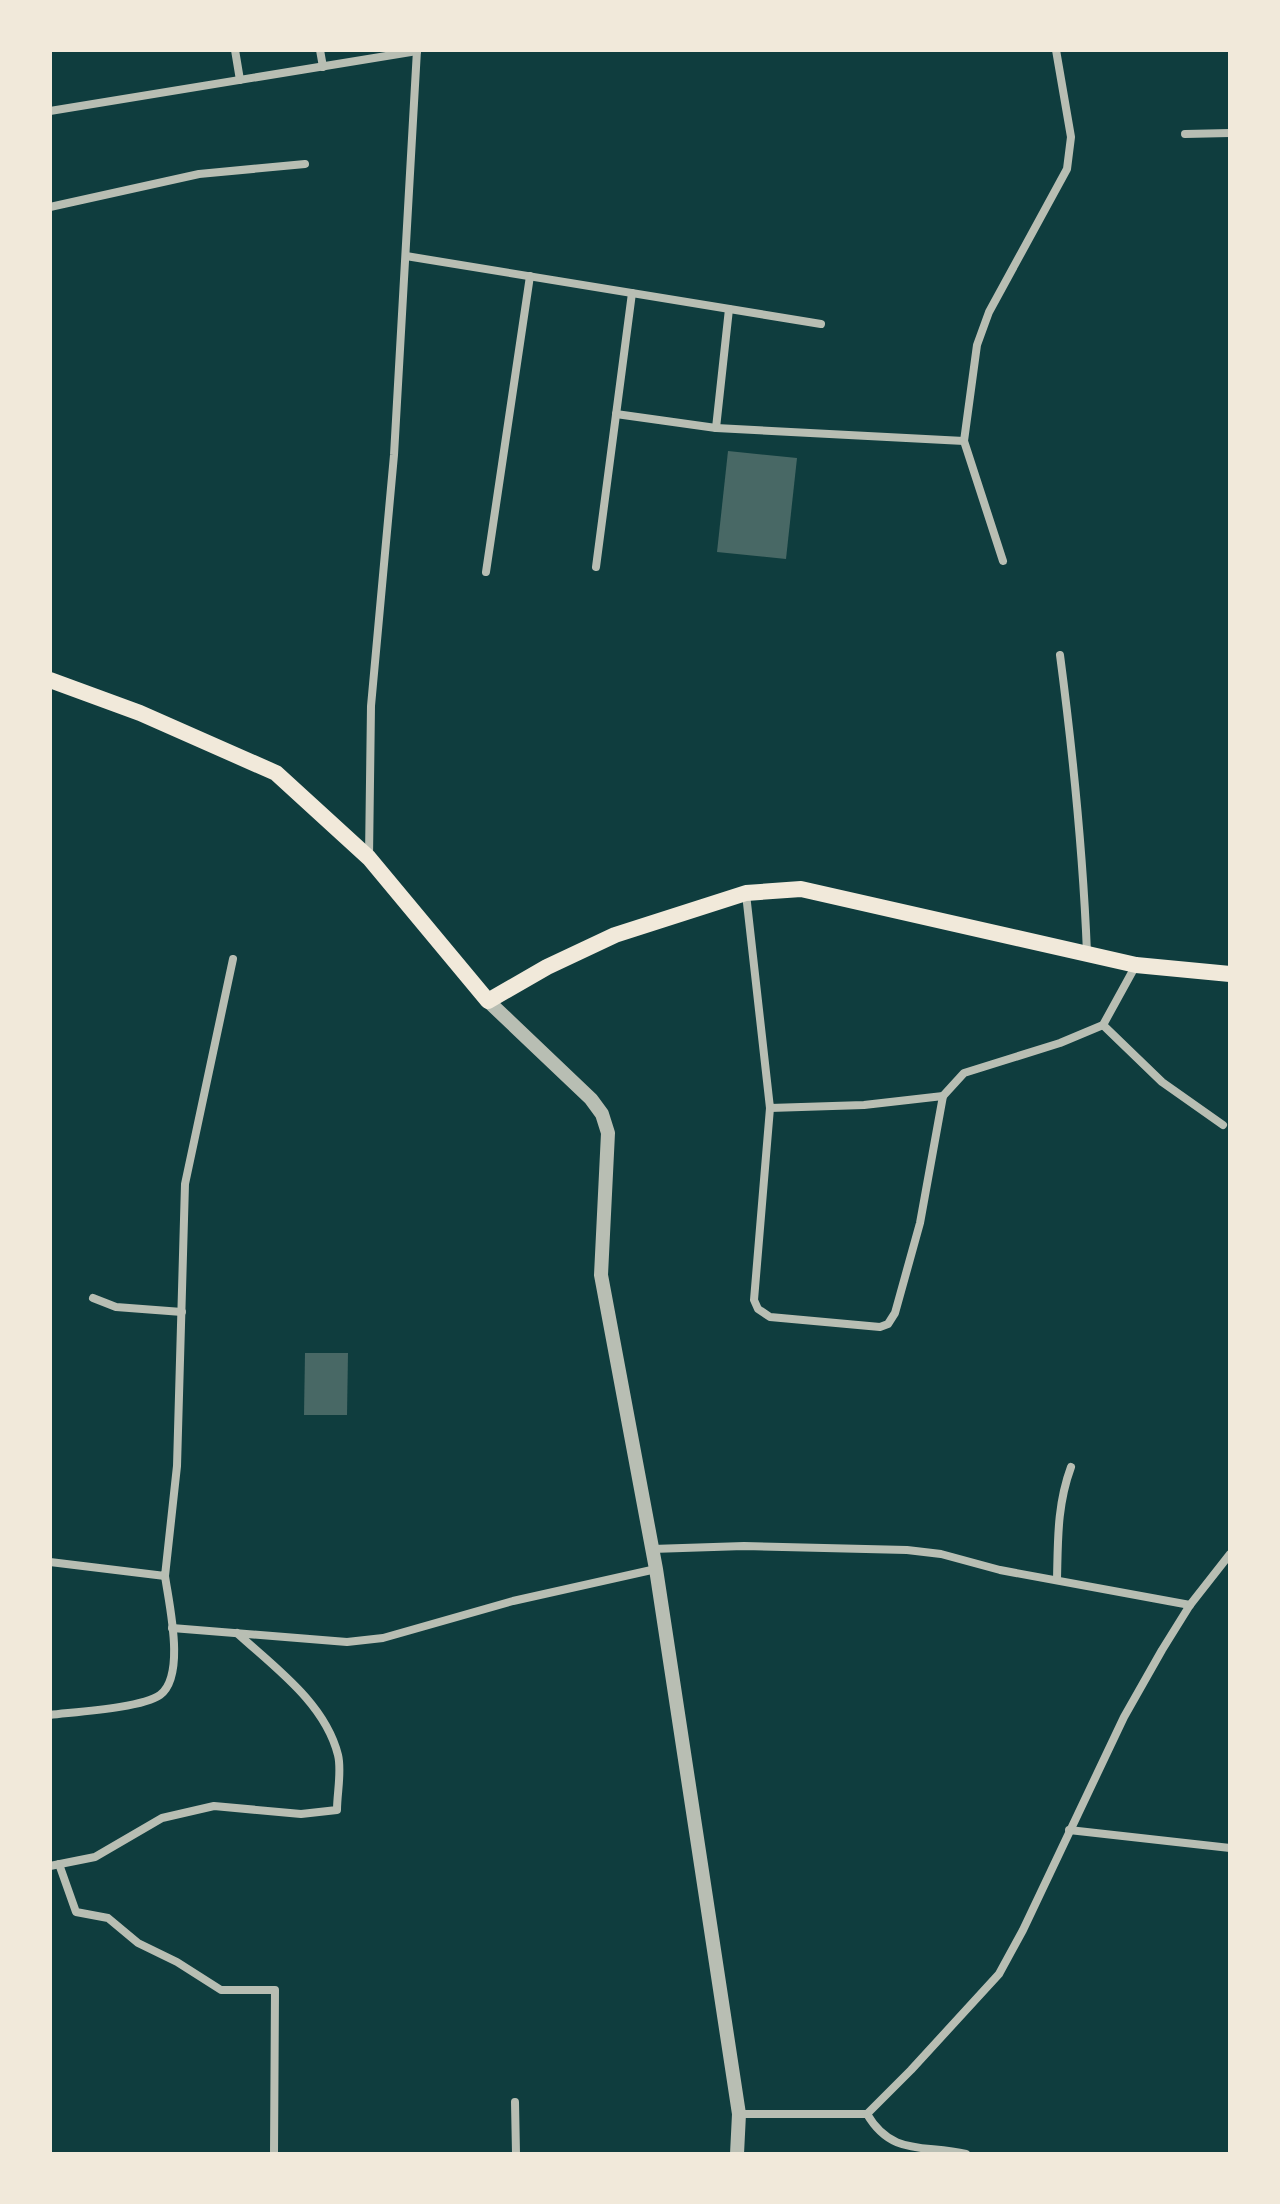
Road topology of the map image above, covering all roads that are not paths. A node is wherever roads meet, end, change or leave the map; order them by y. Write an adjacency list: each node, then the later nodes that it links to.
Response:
1 (235, 50): 6 (street)
2 (320, 50): 5 (street)
3 (1056, 50): 19 (street)
4 (417, 51): 5 (street); 12 (street)
5 (323, 67): 6 (street)
6 (240, 80): 7 (street)
7 (50, 111)
8 (1230, 133): 9 (street)
9 (1185, 134)
10 (305, 164): 11 (street)
11 (50, 207)
12 (406, 256): 13 (street); 25 (street)
13 (530, 276): 14 (street); 22 (street)
14 (632, 293): 15 (street); 17 (street)
15 (729, 309): 16 (street); 18 (street)
16 (821, 324)
17 (616, 414): 18 (street); 21 (street)
18 (716, 428): 19 (street)
19 (964, 441): 20 (street)
20 (1003, 561)
21 (596, 567)
22 (486, 572)
23 (1060, 655): 27 (street)
24 (50, 680): 25 (main road)
25 (369, 858): 31 (main road)
26 (746, 893): 27 (main road); 31 (main road); 34 (street)
27 (1087, 953): 29 (main road)
28 (233, 959): 37 (street)
29 (1136, 965): 30 (main road); 32 (street)
30 (1230, 974)
31 (488, 1001): 39 (street)
32 (1103, 1025): 33 (street); 35 (street)
33 (943, 1096): 34 (street); 34 (street)
34 (770, 1108)
35 (1223, 1125)
36 (93, 1298): 37 (street)
37 (182, 1312): 43 (street)
38 (1071, 1467): 44 (street)
39 (652, 1549): 42 (street); 44 (street)
40 (1230, 1554): 45 (street)
41 (50, 1562): 43 (street)
42 (656, 1569): 47 (street); 53 (street)
43 (165, 1576): 46 (street)
44 (1057, 1579): 45 (street)
45 (1190, 1605): 49 (street)
46 (172, 1628): 47 (street); 48 (street)
47 (237, 1633): 51 (street)
48 (50, 1715)
49 (1069, 1830): 50 (street); 54 (street)
50 (1230, 1848)
51 (55, 1865): 55 (street)
52 (515, 2102): 56 (street)
53 (739, 2114): 54 (street); 57 (street)
54 (867, 2114): 58 (street)
55 (274, 2154)
56 (516, 2154)
57 (737, 2154)
58 (966, 2154)

